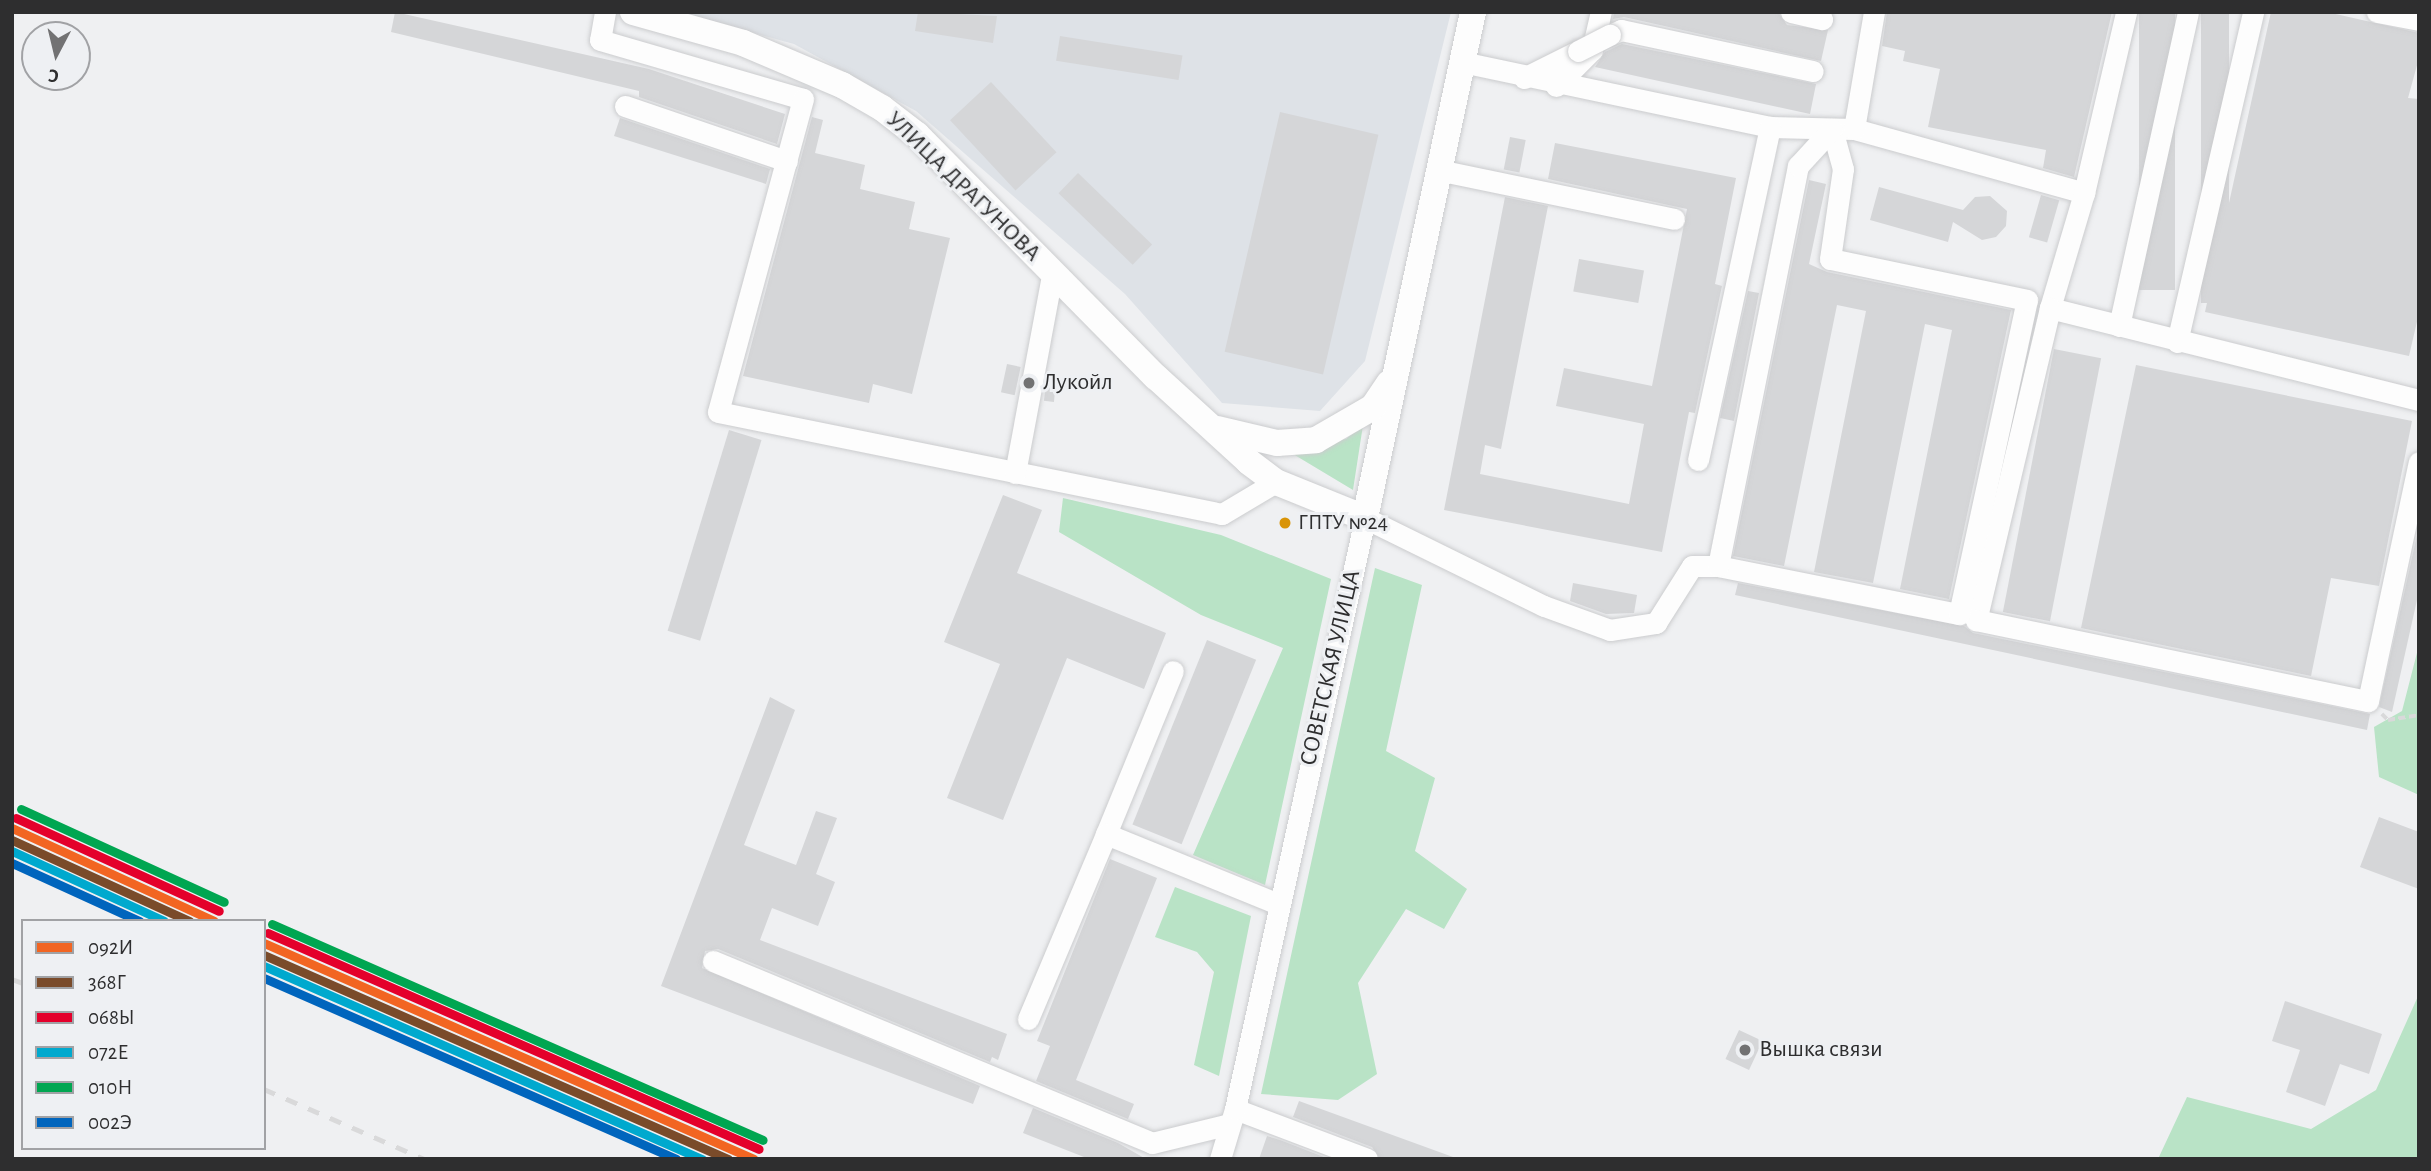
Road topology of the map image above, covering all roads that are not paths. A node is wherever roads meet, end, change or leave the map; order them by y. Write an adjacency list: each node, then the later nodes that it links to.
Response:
1 (605, 12): 22 (street)
2 (633, 12): 26 (main road, УЛИЦА ДРАГУНОВА)
3 (1473, 12): 14 (main road, СОВЕТСКАЯ УЛИЦА)
4 (1601, 12): 17 (street)
5 (1791, 12): 11 (street)
6 (1874, 12): 21 (street)
7 (2126, 12): 24 (street)
8 (2188, 12): 28 (street)
9 (2253, 12): 29 (street)
10 (2377, 12): 12 (street)
11 (1822, 19)
12 (2419, 20)
13 (1619, 26): 15 (street); 16 (street, bridge)
14 (1462, 62): 16 (street); 23 (main road, СОВЕТСКАЯ УЛИЦА)
15 (1813, 71)
16 (1524, 78): 17 (street)
17 (1556, 86): 19 (street)
18 (625, 106): 22 (street)
19 (1770, 127): 20 (street); 33 (street)
20 (1832, 129): 21 (street); 38 (street); 38 (street)
21 (1854, 129): 24 (street)
22 (787, 161): 35 (street)
23 (1438, 170): 25 (street); 30 (main road, СОВЕТСКАЯ УЛИЦА)
24 (2084, 193): 27 (street)
25 (1674, 219)
26 (1052, 275): 32 (main road, УЛИЦА ДРАГУНОВА); 35 (street)
27 (2050, 308): 28 (street); 34 (street)
28 (2119, 326): 29 (street)
29 (2177, 342): 31 (street)
30 (1395, 375): 32 (main road); 37 (main road, СОВЕТСКАЯ УЛИЦА)
31 (2419, 400)
32 (1206, 425): 36 (main road, УЛИЦА ДРАГУНОВА)
33 (1698, 460)
34 (2419, 462)
35 (1015, 473): 36 (street)
36 (1276, 482): 37 (main road, УЛИЦА ДРАГУНОВА)
37 (1365, 518): 38 (street); 41 (street, СОВЕТСКАЯ УЛИЦА)
38 (1717, 566)
39 (1173, 671): 40 (street)
40 (1106, 834): 41 (street); 43 (street)
41 (1278, 904): 44 (street, СОВЕТСКАЯ УЛИЦА)
42 (713, 961): 44 (street)
43 (1028, 1019)
44 (1233, 1116): 45 (street, СОВЕТСКАЯ УЛИЦА); 46 (street)
45 (1220, 1159)
46 (1367, 1159)

